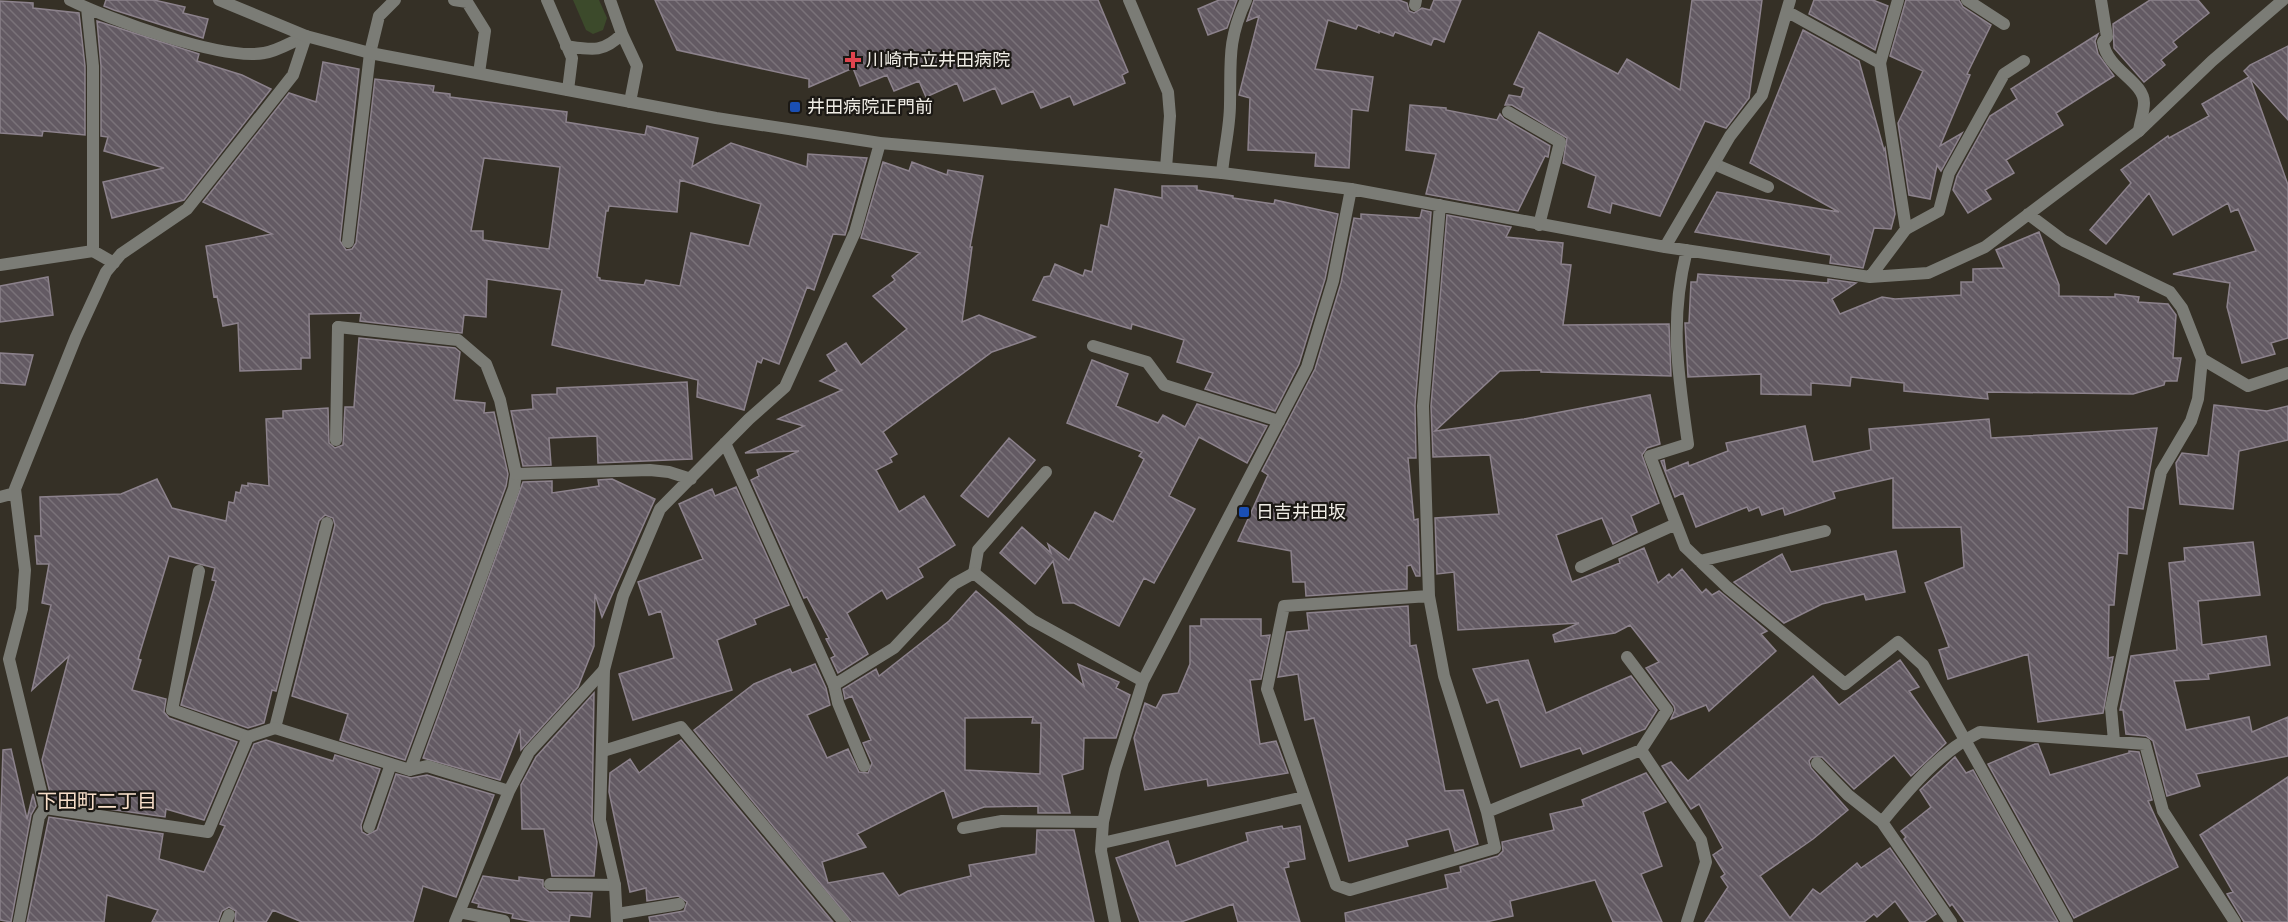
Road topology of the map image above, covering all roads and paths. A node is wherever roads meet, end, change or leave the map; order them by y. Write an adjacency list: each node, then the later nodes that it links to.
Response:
1 (70, 0): 14 (street)
2 (395, 0): 19 (street)
3 (454, 0): 22 (street)
4 (547, 0): 18 (street)
5 (610, 0): 16 (street)
6 (1129, 0): 29 (street)
7 (1246, 0): 30 (street)
8 (1898, 0): 21 (street)
9 (1967, 0): 15 (street)
10 (2101, 0): 26 (street)
11 (2283, 0): 26 (street)
12 (223, 1): 17 (street)
13 (1789, 6): 21 (street); 28 (street)
14 (87, 8): 17 (street); 40 (street)
15 (2004, 24)
16 (622, 34): 18 (street); 24 (street)
17 (306, 36): 19 (street); 41 (street)
18 (566, 46): 23 (street)
19 (370, 52): 22 (street); 37 (street)
20 (2024, 61): 36 (street)
21 (1880, 63): 36 (street)
22 (480, 73): 23 (street)
23 (568, 90): 24 (street)
24 (630, 102): 27 (street)
25 (1508, 112): 35 (street)
26 (2139, 131): 34 (street)
27 (880, 143): 29 (street); 49 (street)
28 (1714, 164): 31 (street); 38 (street)
29 (1166, 168): 30 (street)
30 (1222, 173): 32 (street)
31 (1768, 187)
32 (1351, 189): 33 (street); 47 (street)
33 (1440, 205): 35 (street); 62 (street)
34 (2028, 214): 43 (street); 45 (street)
35 (1539, 225): 38 (street)
36 (1906, 229): 43 (street)
37 (348, 242)
38 (1665, 247): 39 (street)
39 (1687, 250): 43 (street); 56 (street)
40 (93, 251): 41 (street); 42 (street)
41 (114, 263): 53 (street)
42 (0, 265)
43 (1870, 277)
44 (1093, 346): 47 (street)
45 (2202, 359): 46 (street); 70 (street)
46 (2288, 373)
47 (1279, 421): 65 (street)
48 (336, 440): 51 (street)
49 (725, 444): 52 (street); 66 (street)
50 (1046, 472): 61 (street)
51 (516, 474): 52 (street); 76 (street)
52 (691, 479): 64 (street)
53 (15, 494): 54 (street); 79 (street)
54 (0, 497)
55 (327, 523): 67 (street)
56 (1676, 524): 58 (street); 59 (street)
57 (1825, 531): 58 (street)
58 (1700, 561): 69 (street)
59 (1581, 567)
60 (199, 571): 68 (street)
61 (974, 573): 65 (street); 66 (street)
62 (1429, 596): 78 (street); 80 (street)
63 (1627, 657): 71 (street)
64 (604, 670): 72 (street); 77 (street)
65 (1143, 681): 81 (street)
66 (834, 685): 75 (street)
67 (275, 728): 68 (street); 74 (street)
68 (248, 737): 79 (street)
69 (1964, 740): 70 (street); 82 (street); 97 (street)
70 (2114, 741): 98 (street)
71 (1641, 750): 80 (street); 95 (street)
72 (603, 751): 87 (street); 93 (street)
73 (1817, 763): 82 (street)
74 (391, 764): 76 (street); 83 (street)
75 (864, 766)
76 (410, 770): 77 (street)
77 (509, 791): 89 (street)
78 (1304, 797): 80 (street); 85 (street)
79 (45, 808): 92 (street)
80 (1487, 812)
81 (1103, 822): 84 (street); 85 (street)
82 (1882, 822): 96 (street)
83 (369, 827)
84 (963, 828)
85 (1102, 843): 94 (street)
86 (550, 884): 87 (street)
87 (615, 885): 90 (street)
88 (680, 904): 90 (street)
89 (457, 917): 91 (street)
90 (617, 918)
91 (504, 921)
92 (19, 922)
93 (844, 922)
94 (1115, 922)
95 (1687, 922)
96 (1951, 922)
97 (2067, 922)
98 (2235, 922)

